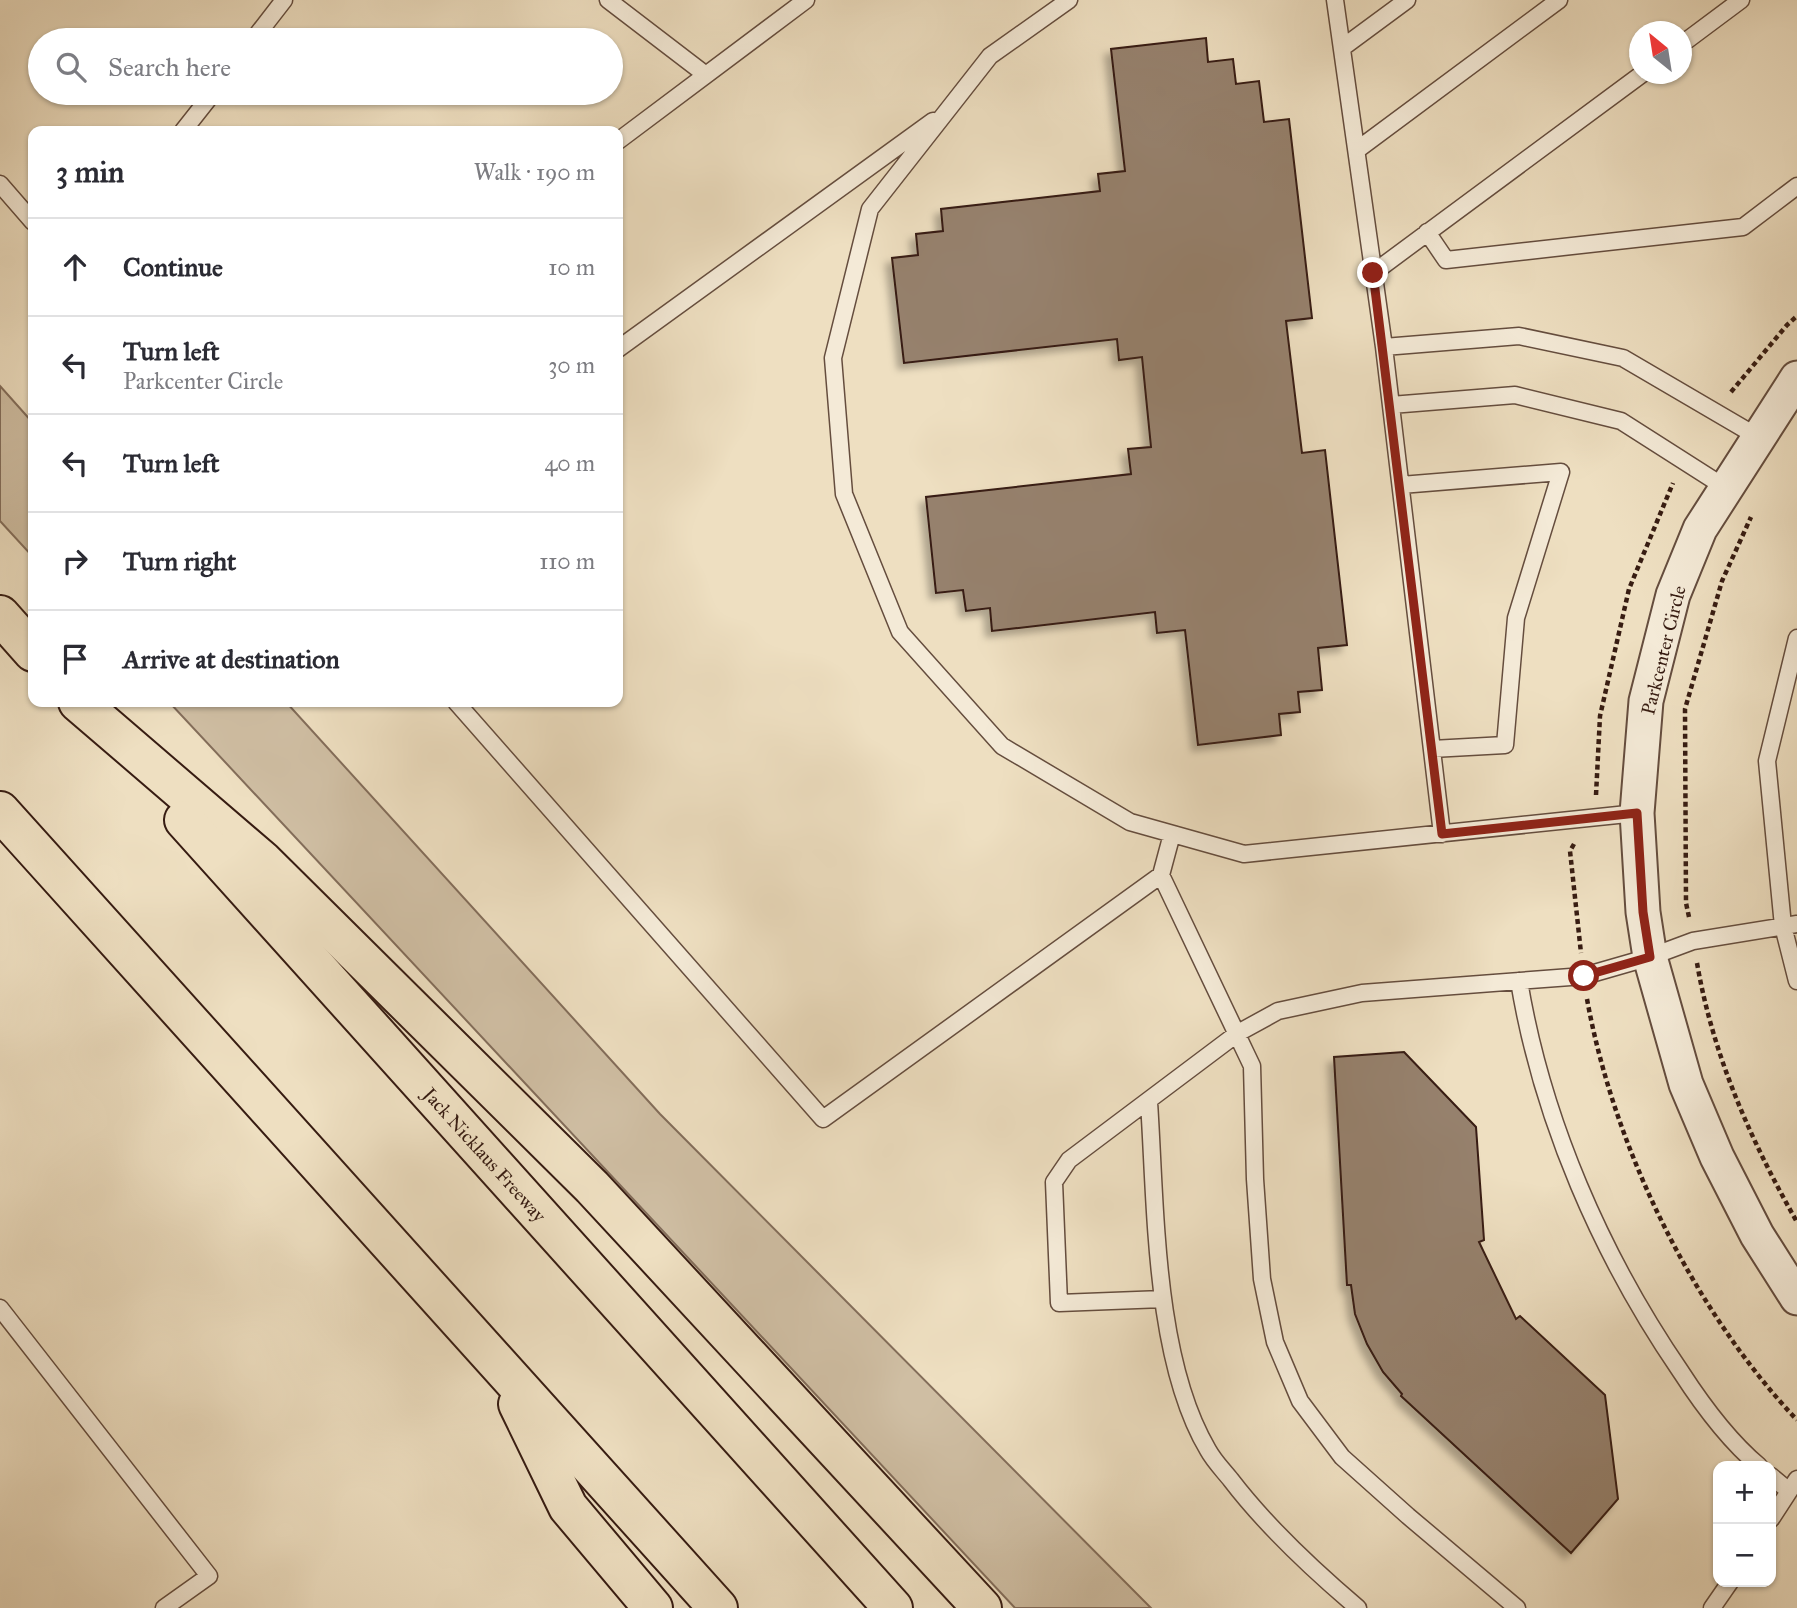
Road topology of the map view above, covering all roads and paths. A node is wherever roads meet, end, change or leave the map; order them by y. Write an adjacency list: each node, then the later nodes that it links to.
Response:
1 (284, 0): 9 (lane)
2 (608, 0): 12 (lane)
3 (806, 0): 12 (lane)
4 (1069, 0): 15 (lane)
5 (1335, 0): 11 (lane)
6 (1407, 0): 11 (lane)
7 (1559, 0): 18 (lane)
8 (1741, 0): 10 (lane)
9 (262, 28)
10 (1692, 37)
11 (1342, 48): 18 (lane)
12 (706, 75): 17 (lane)
13 (1629, 84): 22 (lane)
14 (204, 105): 16 (lane)
15 (948, 110): 25 (lane); 43 (lane)
16 (187, 126)
17 (623, 137)
18 (1356, 150): 23 (lane)
19 (0, 184): 21 (lane)
20 (1797, 187): 22 (lane)
21 (28, 216)
22 (1427, 232): 23 (lane)
23 (1373, 273): 26 (lane)
24 (1797, 316): 28 (path)
25 (623, 345)
26 (1384, 347): 29 (lane); 30 (lane)
27 (1797, 378): 30 (street, Parkcenter Circle)
28 (1730, 394)
29 (1391, 405): 31 (lane); 32 (lane)
30 (1758, 437): 32 (street, Parkcenter Circle)
31 (1401, 485): 40 (lane); 40 (lane)
32 (1726, 488): 42 (street, Parkcenter Circle)
33 (1756, 506): 47 (path)
34 (0, 615): 36 (highway)
35 (1796, 641): 46 (lane)
36 (28, 646)
37 (82, 707): 66 (highway, Jack Nicklaus Freeway)
38 (84, 707): 67 (highway)
39 (460, 707): 45 (lane)
40 (1432, 750): 44 (lane)
41 (0, 811): 57 (highway)
42 (1637, 813): 44 (lane); 48 (street, Parkcenter Circle)
43 (1172, 834): 44 (lane); 45 (lane)
44 (1442, 834)
45 (1161, 875): 51 (lane)
46 (1790, 925): 47 (lane); 50 (lane)
47 (1693, 941): 48 (lane); 53 (path)
48 (1650, 957): 49 (lane); 54 (street, Parkcenter Circle)
49 (1519, 981): 51 (lane); 58 (lane)
50 (1797, 981)
51 (1238, 1033): 52 (lane); 69 (lane)
52 (1149, 1102): 55 (lane); 55 (lane)
53 (1797, 1222)
54 (1797, 1298)
55 (1163, 1299): 68 (lane)
56 (0, 1308): 63 (lane)
57 (498, 1364): 64 (highway); 65 (highway)
58 (1753, 1461)
59 (1776, 1478): 60 (lane)
60 (1793, 1485): 61 (lane)
61 (1776, 1511)
62 (1727, 1587): 70 (lane)
63 (164, 1608)
64 (653, 1608)
65 (718, 1608)
66 (893, 1608)
67 (982, 1608)
68 (1358, 1608)
69 (1517, 1608)
70 (1712, 1608)

